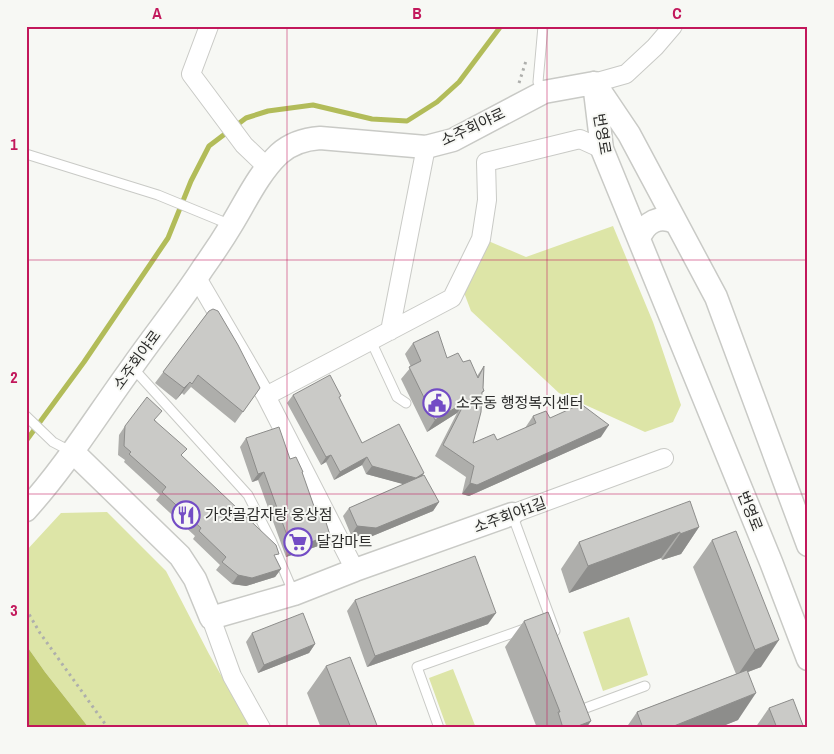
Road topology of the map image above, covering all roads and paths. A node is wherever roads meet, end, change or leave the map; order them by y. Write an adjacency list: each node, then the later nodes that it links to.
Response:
1 (209, 26): 11 (street)
2 (543, 26): 7 (lane)
3 (673, 26): 5 (street)
4 (528, 53): 6 (path)
5 (594, 82): 7 (street, 소주회야로); 9 (street, 번영로); 12 (street, 번영로)
6 (514, 90)
7 (544, 92): 8 (street, 소주회야로)
8 (426, 147): 11 (street, 소주회야로); 16 (street)
9 (602, 149): 14 (street, 번영로); 16 (street)
10 (26, 154): 13 (lane)
11 (267, 167): 13 (street, 소주회야로)
12 (676, 223): 14 (street); 26 (street, 번영로)
13 (232, 225): 15 (street, 소주회야로)
14 (639, 239): 35 (street, 번영로)
15 (197, 278): 18 (street, 소주회야로); 19 (street)
16 (390, 331): 17 (street)
17 (371, 341): 19 (street); 20 (lane)
18 (132, 367): 22 (street, 소주회야로); 28 (lane)
19 (266, 396): 27 (street)
20 (406, 403)
21 (26, 416): 22 (lane)
22 (63, 447): 24 (street, 소주회야로); 30 (street)
23 (664, 458): 25 (street, 소주회야1길)
24 (26, 510)
25 (512, 514): 27 (street, 소주회야1길); 31 (lane)
26 (806, 536)
27 (355, 570): 28 (street, 소주회야1길)
28 (294, 594): 30 (street, 소주회야1길)
29 (26, 609): 38 (path)
30 (211, 618): 39 (street)
31 (551, 620): 32 (lane); 34 (lane)
32 (542, 623)
33 (532, 626): 40 (lane)
34 (558, 638)
35 (808, 659)
36 (645, 686): 37 (lane)
37 (583, 708)
38 (108, 728)
39 (261, 728)
40 (439, 728)

